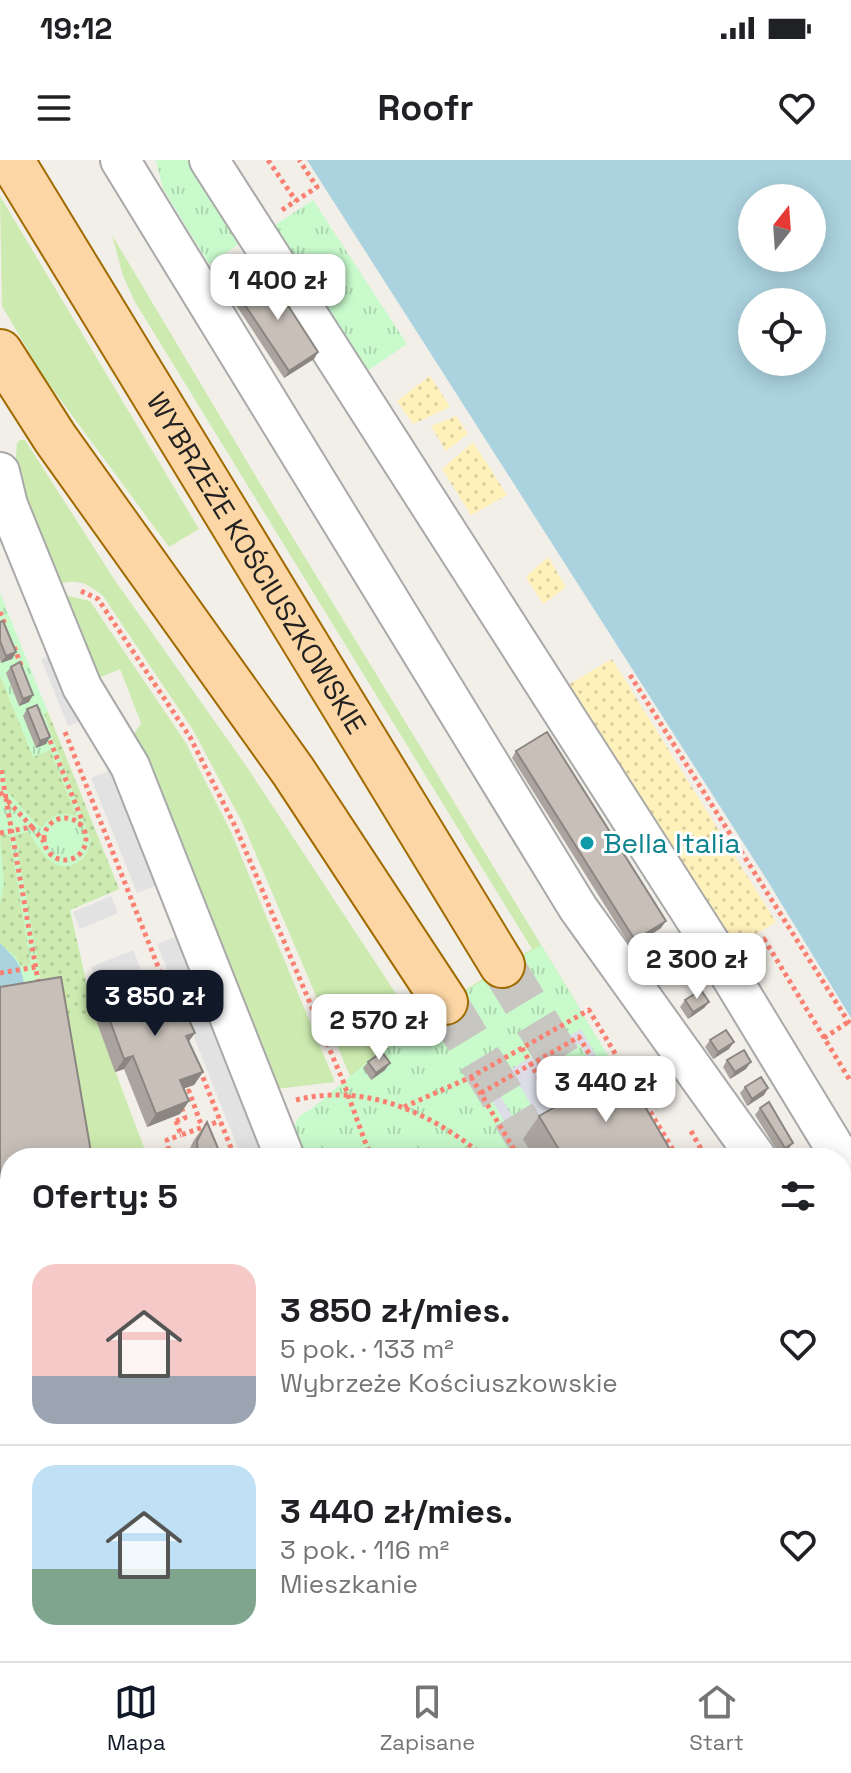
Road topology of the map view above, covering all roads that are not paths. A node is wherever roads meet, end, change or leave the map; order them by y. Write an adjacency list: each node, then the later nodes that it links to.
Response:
1 (11, 160): 6 (main road, WYBRZEŻE KOŚCIUSZKOWSKIE)
2 (120, 160): 9 (street)
3 (209, 160): 10 (street)
4 (0, 352): 7 (main road)
5 (0, 472): 8 (street)
6 (502, 965)
7 (445, 1002)
8 (281, 1148)
9 (750, 1148)
10 (834, 1148)

